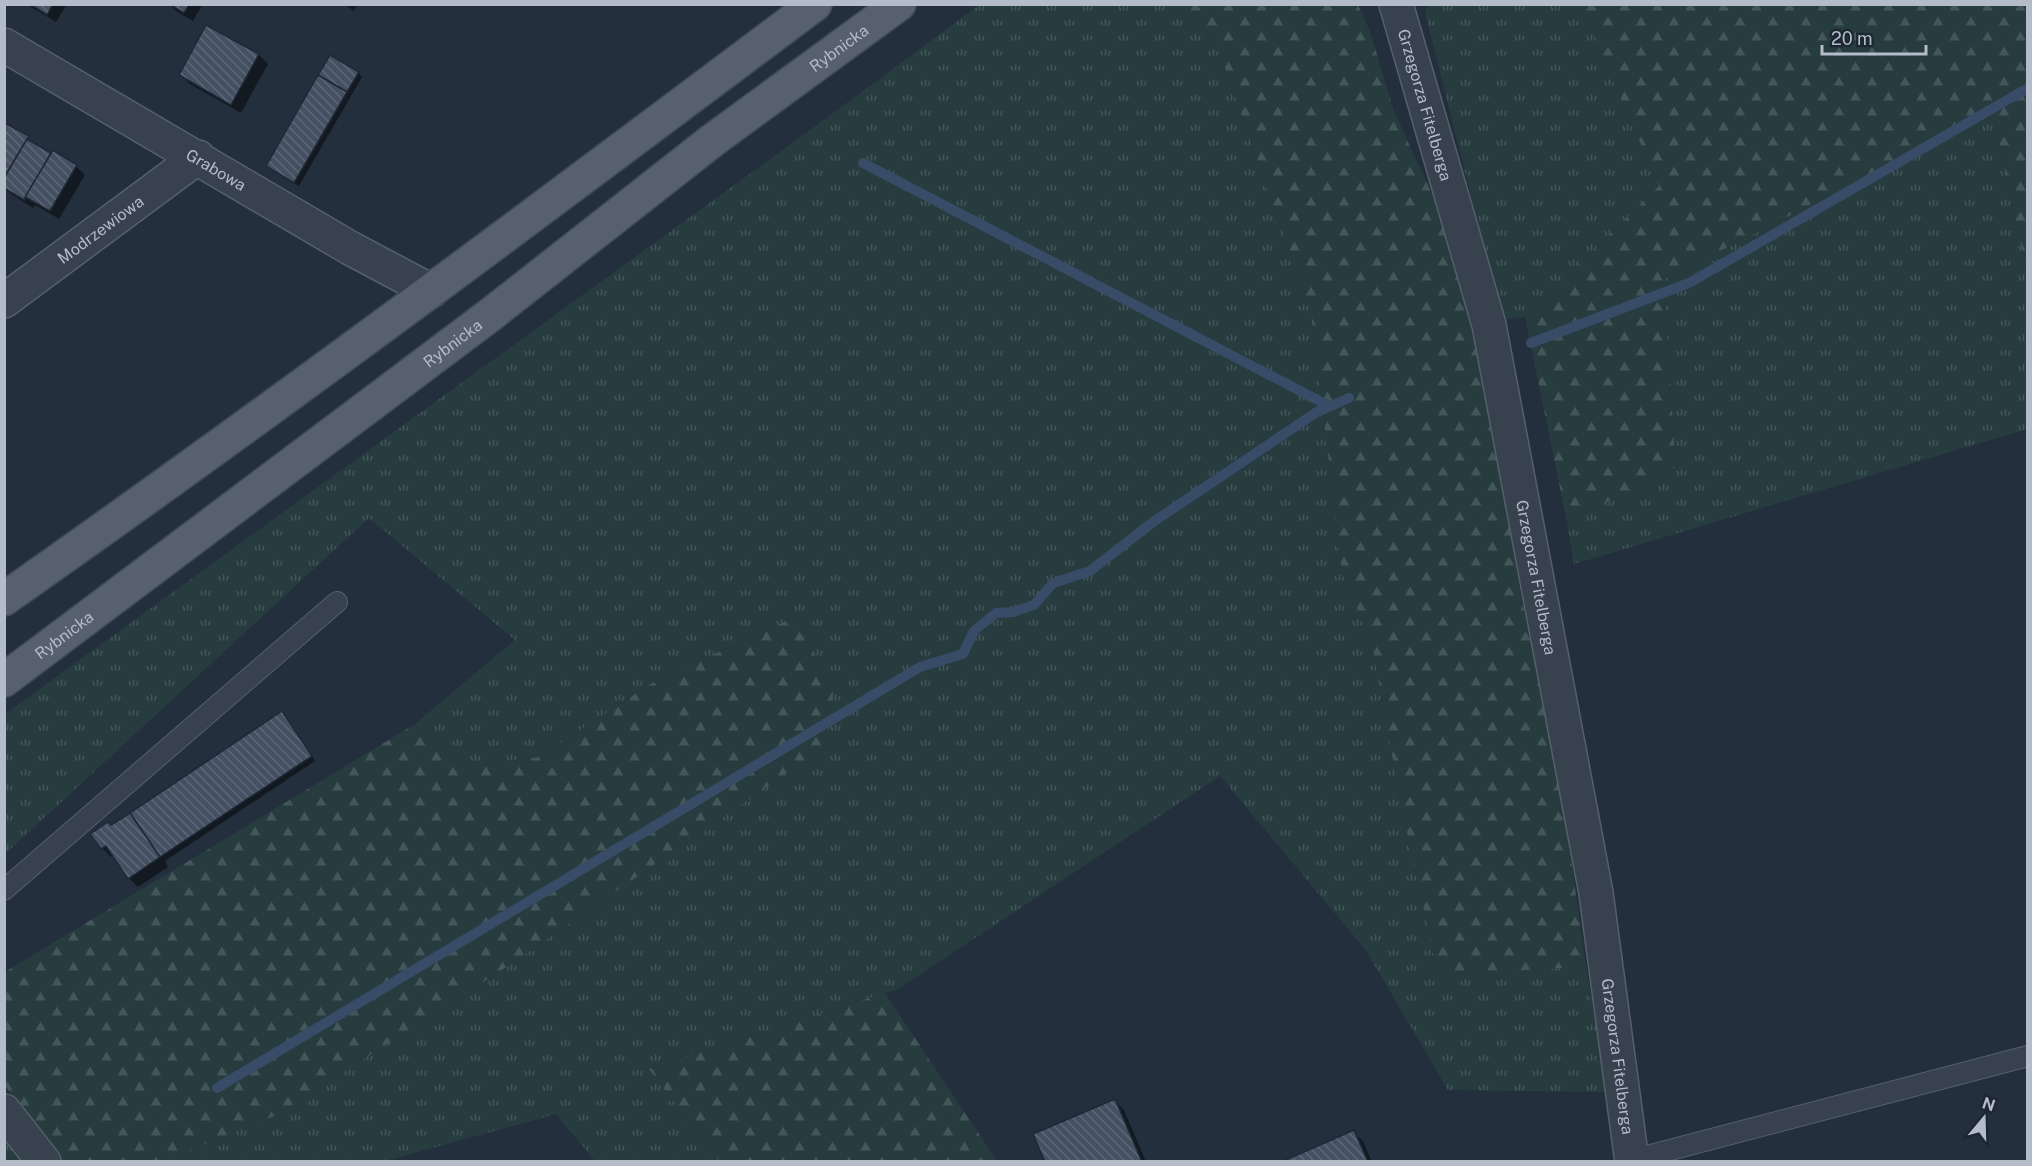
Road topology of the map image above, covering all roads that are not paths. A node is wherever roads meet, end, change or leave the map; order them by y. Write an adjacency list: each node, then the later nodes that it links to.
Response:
1 (815, 4): 6 (main road)
2 (899, 4): 10 (main road, Rybnicka)
3 (1396, 4): 15 (street, Grzegorza Fitelberga)
4 (4, 45): 5 (street, Grabowa)
5 (198, 157): 6 (street, Grabowa); 7 (street, Modrzewiowa)
6 (431, 291): 8 (main road)
7 (4, 301)
8 (4, 599)
9 (337, 602): 11 (lane)
10 (4, 680)
11 (4, 890)
12 (2028, 1056): 15 (lane, Grzegorza Fitelberga)
13 (4, 1111): 14 (street)
14 (44, 1161)
15 (1631, 1161)

